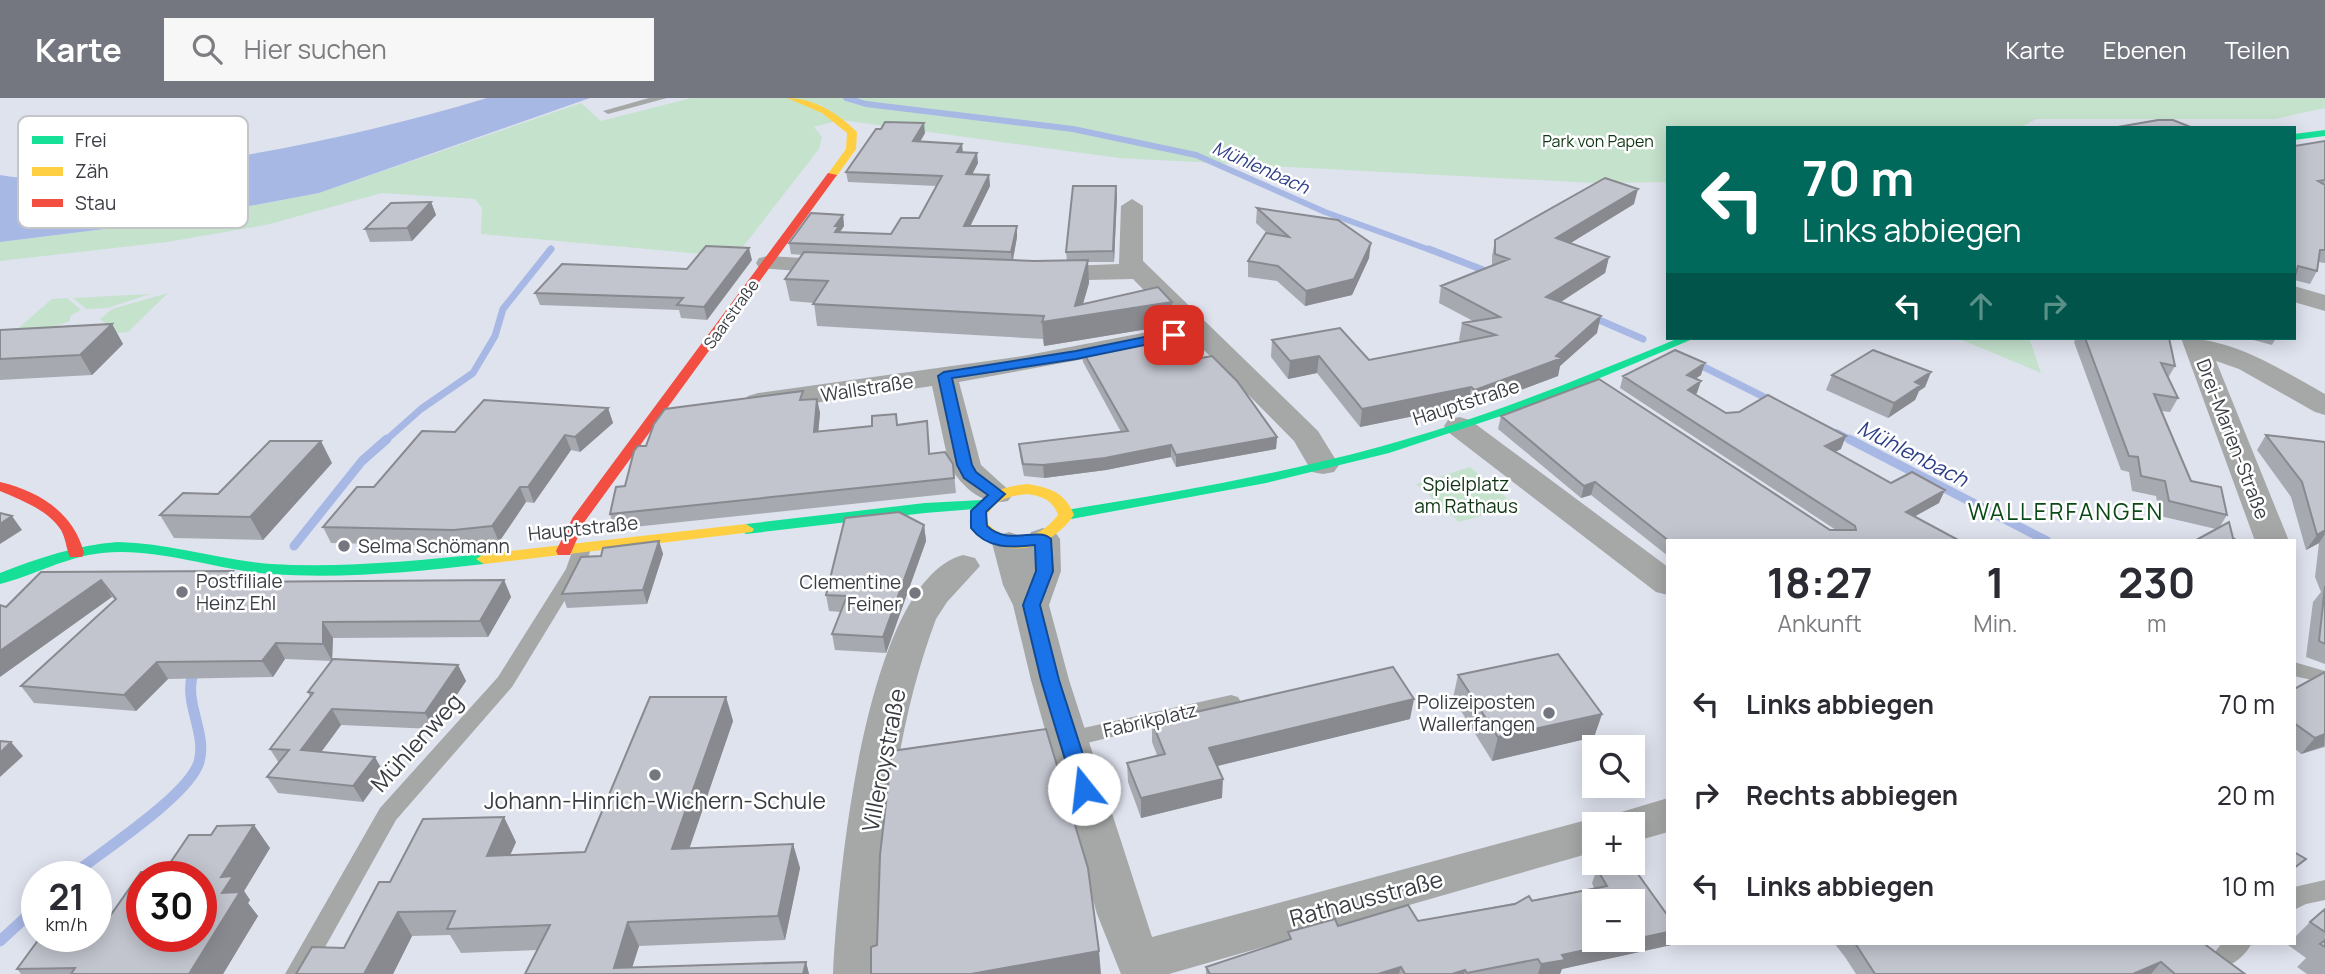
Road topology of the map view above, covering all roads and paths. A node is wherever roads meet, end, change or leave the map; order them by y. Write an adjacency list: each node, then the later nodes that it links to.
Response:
1 (662, 98): 3 (lane)
2 (792, 98): 7 (main road, Saarstraße)
3 (608, 111)
4 (2325, 133): 5 (main road)
5 (2296, 138)
6 (1132, 206): 9 (street)
7 (768, 263): 8 (street); 21 (main road, Saarstraße)
8 (862, 268)
9 (1138, 271): 10 (street); 13 (street)
10 (1023, 273)
11 (2296, 296): 12 (street)
12 (2325, 303)
13 (1199, 330): 16 (street, Wallstraße); 23 (street)
14 (1685, 340): 22 (main road, Hauptstraße)
15 (2196, 341): 19 (street); 29 (street, Drei-Marien-Straße)
16 (944, 376): 17 (street, Wallstraße); 25 (street)
17 (871, 387): 18 (street, Wallstraße)
18 (736, 405)
19 (2325, 406)
20 (697, 409): 21 (street)
21 (658, 413): 31 (main road, Saarstraße)
22 (1459, 426): 23 (main road, Hauptstraße); 35 (street)
23 (1323, 465): 27 (main road, Hauptstraße)
24 (0, 486): 32 (main road)
25 (990, 500): 26 (main road, Hauptstraße); 27 (main road, Hauptstraße); 28 (main road)
26 (911, 512): 28 (main road, Hauptstraße); 31 (main road, Hauptstraße)
27 (1056, 519): 30 (main road, Hauptstraße); 36 (street)
28 (977, 522): 30 (main road)
29 (2271, 539)
30 (1009, 544): 36 (street)
31 (573, 550): 32 (main road, Hauptstraße); 47 (lane, Mühlenweg)
32 (76, 553): 34 (main road, Hauptstraße)
33 (963, 566): 48 (street, Villeroystraße)
34 (0, 579)
35 (1666, 582)
36 (1031, 605): 40 (street)
37 (2296, 670): 38 (lane)
38 (2321, 677)
39 (1231, 702): 40 (lane, Fabrikplatz)
40 (1070, 739): 46 (street)
41 (1666, 816): 42 (street)
42 (1645, 822)
43 (1582, 839): 46 (street, Rathausstraße)
44 (2325, 890): 45 (lane)
45 (2296, 898)
46 (1142, 968)
47 (297, 974)
48 (857, 974)

